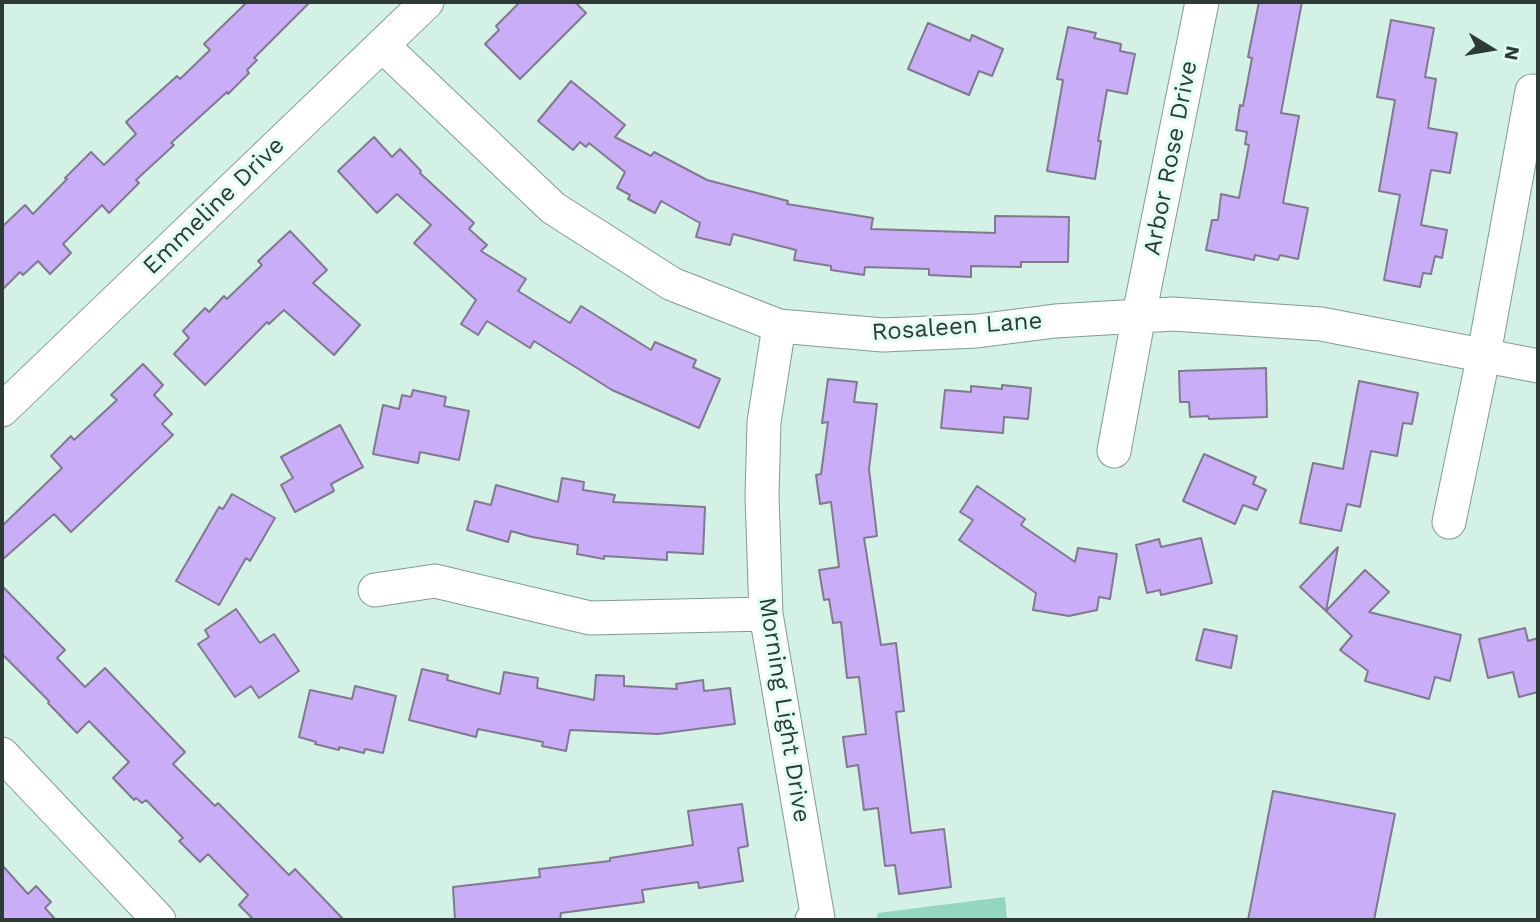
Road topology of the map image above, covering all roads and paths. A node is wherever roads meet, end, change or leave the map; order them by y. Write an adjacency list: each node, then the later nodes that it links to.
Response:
1 (427, 2): 3 (street, Emmeline Drive)
2 (1194, 4): 5 (street, Arbor Rose Drive)
3 (382, 45): 6 (street, Rosaleen Lane); 9 (street, Emmeline Drive)
4 (1532, 91): 7 (street)
5 (1139, 315): 6 (street, Rosaleen Lane); 7 (street, Rosaleen Lane); 10 (street, Arbor Rose Drive)
6 (779, 326): 13 (street, Morning Light Drive)
7 (1484, 354): 8 (street, Rosaleen Lane); 11 (street)
8 (1538, 366)
9 (2, 410)
10 (1114, 451)
11 (1449, 522)
12 (375, 590): 13 (street)
13 (766, 614): 16 (street, Morning Light Drive)
14 (2, 754): 15 (street)
15 (159, 920)
16 (812, 920)

